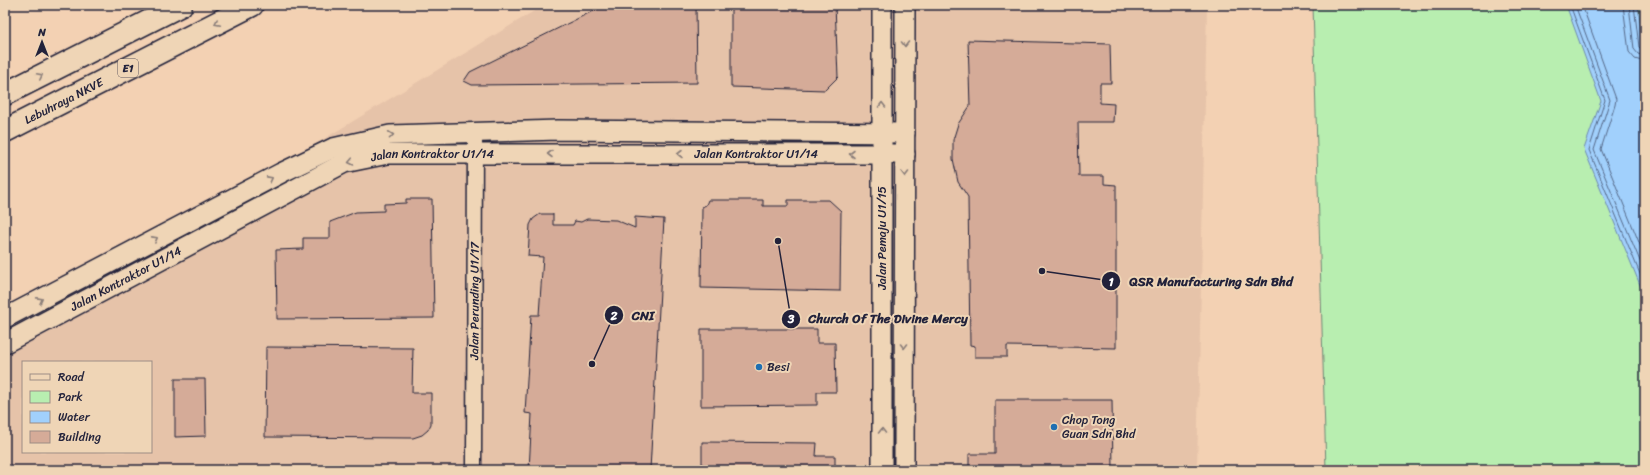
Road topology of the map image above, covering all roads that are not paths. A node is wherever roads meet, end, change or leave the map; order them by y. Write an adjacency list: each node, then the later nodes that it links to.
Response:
1 (252, 5): 6 (highway, Lebuhraya NKVE / E1, one-way to 6)
2 (882, 5): 8 (street, Jalan Pemaju U1/15, one-way to 2)
3 (905, 5): 9 (street, Jalan Pemaju U1/15, one-way to 9)
4 (180, 6): 5 (highway, one-way to 4)
5 (5, 94)
6 (5, 131)
7 (476, 132): 8 (street, Jalan Kontraktor U1/14); 10 (street, Jalan Perunding U1/17); 13 (street, Jalan Kontraktor U1/14, one-way to 7)
8 (882, 133): 9 (street, Jalan Kontraktor U1/14); 11 (street, Jalan Pemaju U1/15)
9 (905, 134): 12 (street, Jalan Pemaju U1/15)
10 (475, 154): 11 (street, Jalan Kontraktor U1/14, one-way to 10); 14 (street, Jalan Kontraktor U1/14, one-way to 14); 15 (street, Jalan Perunding U1/17)
11 (882, 154): 12 (street, Jalan Kontraktor U1/14); 16 (street, Jalan Pemaju U1/15, one-way to 11)
12 (905, 154): 17 (street, Jalan Pemaju U1/15, one-way to 17)
13 (5, 318)
14 (5, 343)
15 (474, 470)
16 (882, 470)
17 (904, 470)

